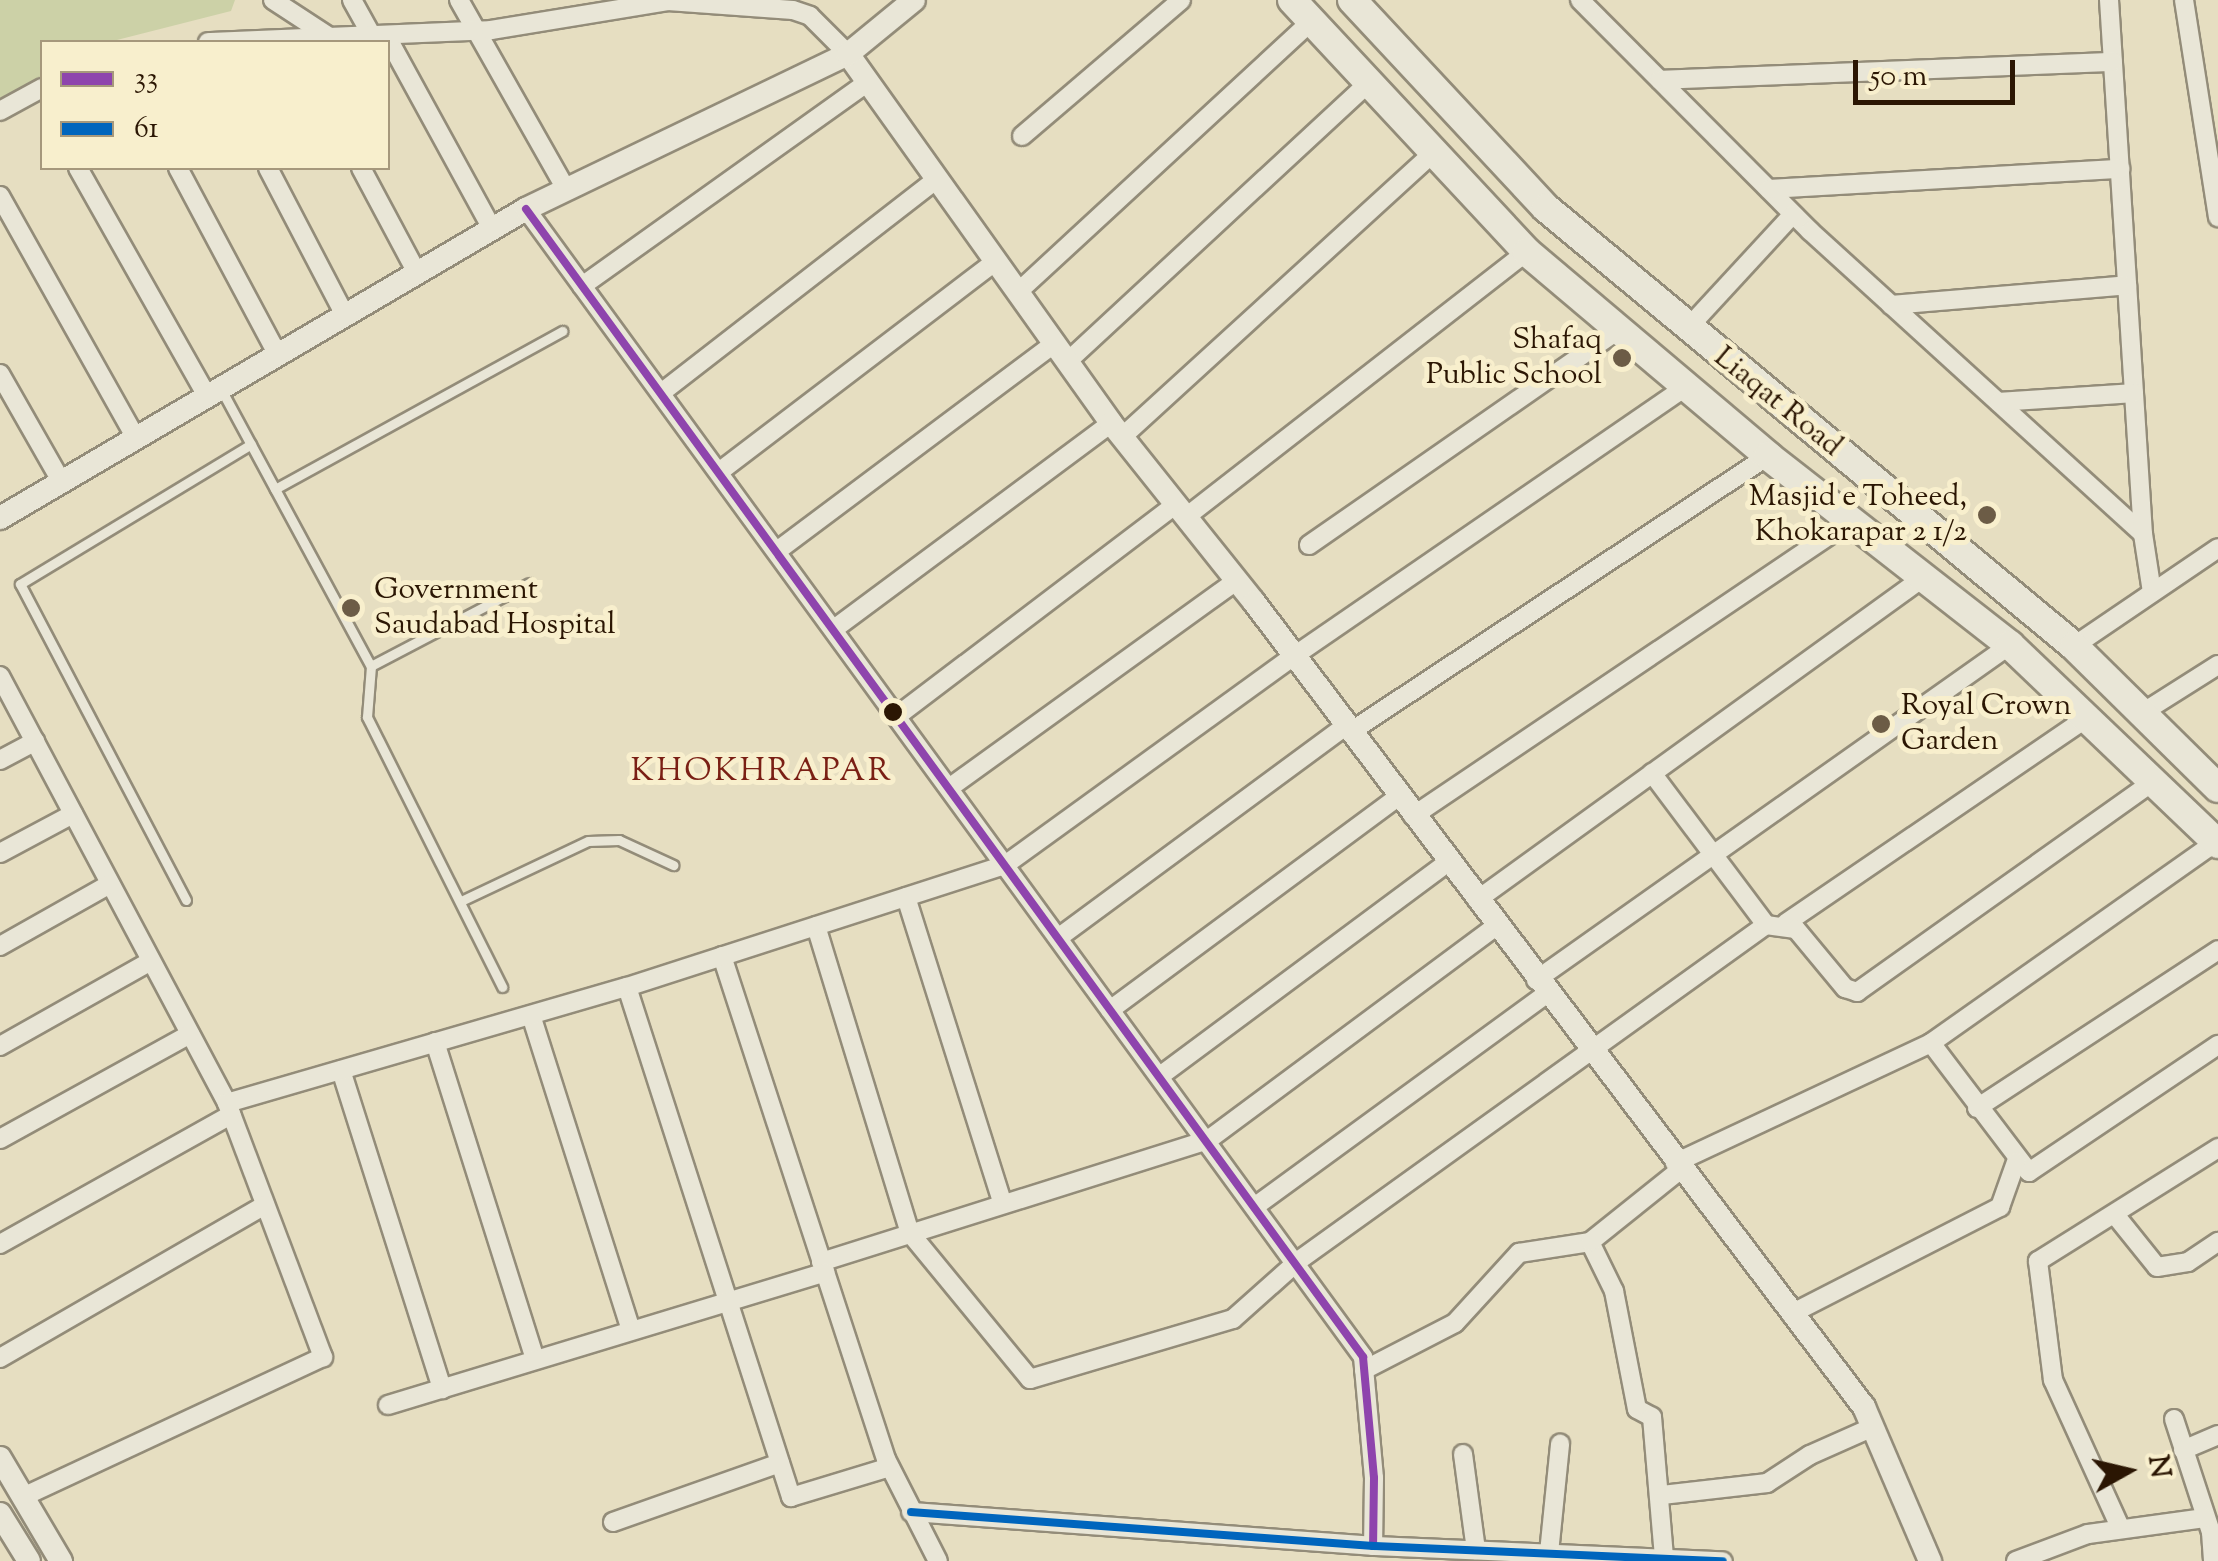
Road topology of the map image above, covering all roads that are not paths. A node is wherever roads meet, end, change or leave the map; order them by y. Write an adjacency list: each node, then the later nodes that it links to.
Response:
1 (273, 0): 15 (street)
2 (352, 0): 14 (street)
3 (460, 0): 13 (street)
4 (668, 0): 11 (street); 18 (street)
5 (1181, 0): 27 (street)
6 (1352, 0): 50 (main road, Liaqat Road)
7 (1580, 0): 21 (street)
8 (2108, 0): 20 (street)
9 (2184, 0): 25 (street)
10 (902, 4): 18 (street)
11 (564, 8): 13 (street)
12 (1302, 10): 23 (main road); 47 (street)
13 (476, 31): 14 (street); 36 (street)
14 (379, 36): 15 (street); 17 (street)
15 (331, 38): 16 (street)
16 (294, 40)
17 (381, 40)
18 (848, 54): 22 (street); 36 (street)
19 (390, 55): 41 (street)
20 (2112, 62): 21 (street); 29 (street)
21 (1660, 80): 35 (street)
22 (868, 82): 34 (street); 46 (street)
23 (1370, 82): 28 (main road); 53 (street)
24 (40, 95): 26 (street)
25 (2210, 110): 40 (street)
26 (0, 111)
27 (1022, 136)
28 (1433, 153): 42 (main road); 61 (street)
29 (2120, 169): 35 (street); 45 (street)
30 (79, 170): 57 (street)
31 (179, 170): 54 (street)
32 (269, 170): 49 (street)
33 (362, 170): 44 (street)
34 (937, 179): 43 (street); 58 (street)
35 (1769, 189): 39 (street)
36 (566, 190): 38 (street)
37 (0, 196): 62 (street)
38 (526, 209): 41 (street); 46 (street)
39 (1794, 214): 48 (street); 50 (street)
40 (2218, 218)
41 (492, 228): 44 (street)
42 (1527, 252): 51 (main road); 68 (street)
43 (996, 261): 47 (street); 65 (street)
44 (416, 273): 49 (street)
45 (2127, 285): 48 (street); 59 (street)
46 (582, 286): 58 (street)
47 (1018, 292): 53 (street)
48 (1891, 304): 60 (street)
49 (344, 315): 54 (street)
50 (1687, 329): 81 (main road, Liaqat Road)
51 (1617, 331): 56 (main road); 72 (street)
52 (562, 332): 67 (lane)
53 (1061, 353): 61 (street); 74 (street)
54 (278, 354): 57 (street)
55 (0, 374): 66 (street)
56 (1685, 388): 64 (main road); 82 (street)
57 (214, 392): 62 (street); 63 (lane)
58 (660, 392): 65 (street)
59 (2134, 393): 60 (street); 71 (street)
60 (1999, 402): 71 (street)
61 (1116, 430): 68 (street); 79 (street)
62 (136, 438): 66 (street)
63 (251, 444): 67 (lane); 107 (lane)
64 (1768, 456): 70 (main road); 89 (street)
65 (719, 472): 74 (street)
66 (61, 482): 69 (street)
67 (275, 489): 84 (lane)
68 (1181, 511): 76 (street); 87 (street)
69 (0, 518)
70 (1852, 520): 75 (main road); 98 (street)
71 (2143, 534): 78 (street)
72 (1309, 545)
73 (2218, 548): 78 (street)
74 (777, 551): 79 (street)
75 (1924, 577): 80 (main road); 92 (street)
76 (1237, 580): 82 (street); 94 (street)
77 (528, 583): 84 (lane)
78 (2152, 592): 81 (street)
79 (834, 629): 87 (street)
80 (2010, 645): 88 (main road); 100 (street)
81 (2074, 646): 86 (main road, Liaqat Road)
82 (1294, 656): 89 (street); 104 (street)
83 (2218, 665): 86 (street)
84 (371, 666): 109 (lane)
85 (0, 676): 90 (street)
86 (2142, 713): 95 (main road, Liaqat Road)
87 (897, 716): 94 (street)
88 (2088, 717): 93 (main road); 110 (street)
89 (1348, 729): 96 (street); 114 (street)
90 (34, 741): 91 (street); 97 (street)
91 (0, 760)
92 (1652, 774): 100 (street); 108 (street)
93 (2153, 782): 99 (main road); 110 (street)
94 (950, 788): 104 (street)
95 (2218, 788)
96 (1399, 796): 98 (street); 122 (street)
97 (74, 814): 101 (street); 105 (street)
98 (1414, 816): 102 (street)
99 (2217, 844): 126 (street)
100 (1712, 853): 111 (street); 121 (street)
101 (0, 854)
102 (1448, 862): 108 (street); 131 (street)
103 (673, 865): 109 (lane)
104 (1005, 865): 106 (street); 114 (street)
105 (110, 884): 115 (street); 118 (street)
106 (906, 897): 112 (street); 140 (street)
107 (186, 900)
108 (1477, 900): 113 (street)
109 (461, 902): 119 (lane)
110 (1786, 923): 111 (street)
111 (1766, 925): 129 (street)
112 (816, 926): 117 (street); 143 (street)
113 (1496, 926): 121 (street); 135 (street)
114 (1058, 938): 122 (street)
115 (0, 946)
116 (2218, 950): 132 (street)
117 (722, 956): 120 (street); 148 (street)
118 (151, 961): 124 (street); 128 (street)
119 (502, 986)
120 (627, 987): 123 (street); 149 (street)
121 (1541, 987): 129 (street); 141 (street)
122 (1110, 1010): 131 (street)
123 (531, 1014): 125 (street); 151 (street)
124 (190, 1034): 133 (street); 134 (street)
125 (435, 1042): 130 (street); 153 (street)
126 (1931, 1044): 132 (street); 138 (street)
127 (2218, 1045): 137 (street)
128 (0, 1046)
129 (1588, 1048): 138 (street); 147 (street)
130 (341, 1070): 133 (street); 155 (street)
131 (1160, 1076): 135 (street)
132 (1977, 1108): 137 (street)
133 (229, 1109): 139 (street); 146 (street)
134 (0, 1140)
135 (1208, 1140): 140 (street); 141 (street)
136 (2218, 1148): 142 (street)
137 (2016, 1162): 150 (street)
138 (1677, 1166): 144 (street); 150 (street)
139 (265, 1204): 152 (street); 167 (street)
140 (1003, 1204): 143 (street)
141 (1256, 1205): 147 (street)
142 (2116, 1216): 145 (street); 172 (street)
143 (910, 1233): 147 (street); 148 (street)
144 (1590, 1242): 154 (street); 166 (street)
145 (2218, 1242)
146 (0, 1244)
147 (1298, 1261): 154 (street)
148 (823, 1267): 149 (street); 165 (street)
149 (728, 1302): 151 (street); 164 (street)
150 (1791, 1314): 158 (street)
151 (631, 1331): 153 (street)
152 (0, 1358)
153 (535, 1360): 155 (street)
154 (1364, 1370): 175 (street)
155 (442, 1388): 156 (street)
156 (388, 1405)
157 (2174, 1420): 161 (street)
158 (1873, 1427): 166 (street); 183 (street)
159 (2218, 1435): 161 (street)
160 (1560, 1444): 178 (street)
161 (2183, 1450): 168 (street)
162 (1463, 1454): 176 (street)
163 (0, 1458): 167 (street)
164 (780, 1463): 165 (street); 171 (street)
165 (890, 1467): 169 (street)
166 (1662, 1495): 179 (street)
167 (23, 1497): 173 (street)
168 (2207, 1507): 172 (street); 186 (street)
169 (911, 1512): 175 (street); 181 (street)
170 (0, 1514): 177 (street)
171 (613, 1522)
172 (2120, 1527): 174 (street)
173 (42, 1528): 177 (street); 180 (street)
174 (2062, 1542): 184 (street); 185 (street)
175 (1372, 1546): 176 (street)
176 (1476, 1550): 178 (street)
177 (24, 1552)
178 (1549, 1554): 179 (street)
179 (1664, 1558): 182 (street)
180 (61, 1561)
181 (938, 1561)
182 (1723, 1561)
183 (1930, 1561)
184 (2016, 1561)
185 (2066, 1561)
186 (2213, 1561)

